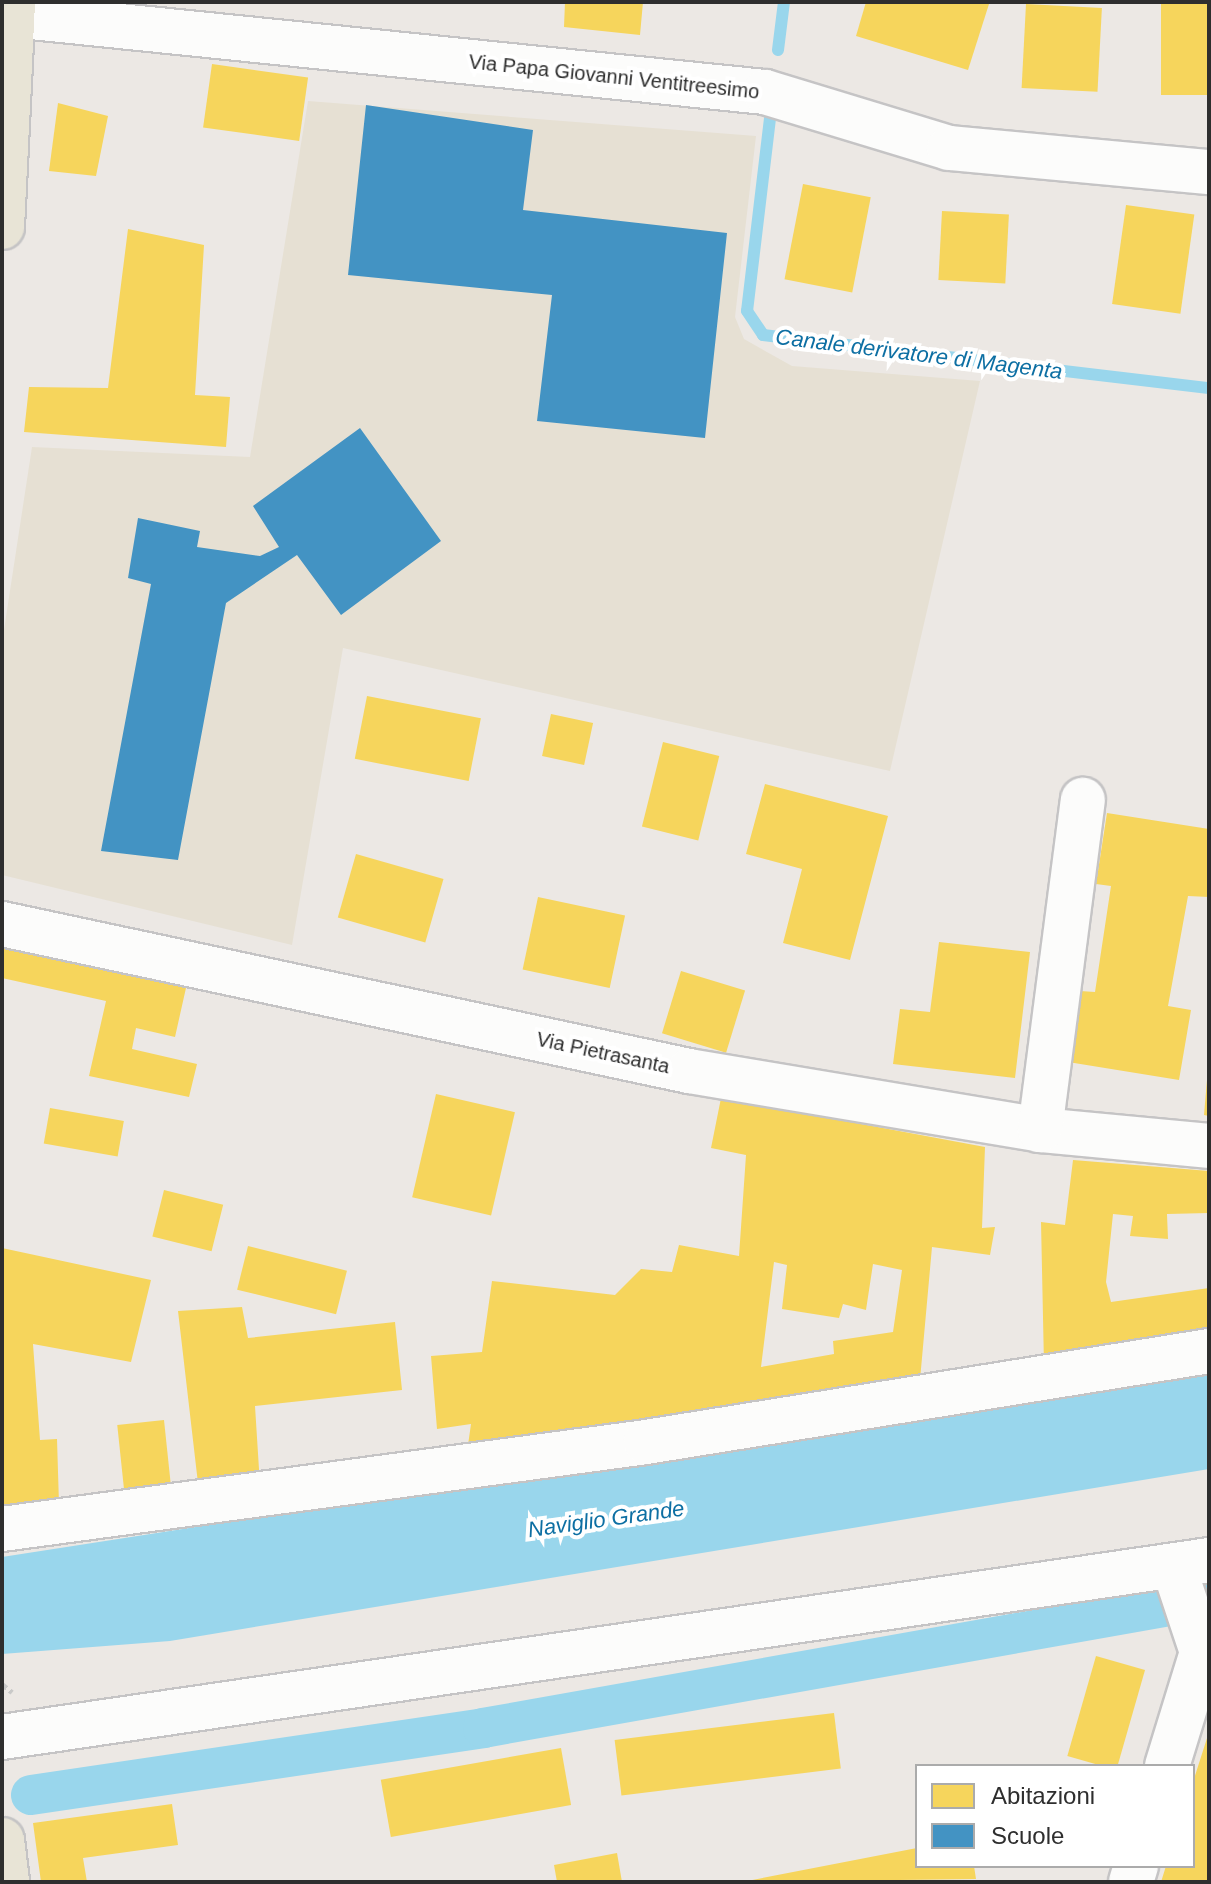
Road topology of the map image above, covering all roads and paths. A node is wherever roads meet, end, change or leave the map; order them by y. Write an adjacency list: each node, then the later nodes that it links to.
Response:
1 (12, 9): 2 (street, Via Papa Giovanni Ventitreesimo); 3 (main road)
2 (1209, 172)
3 (2, 227)
4 (1083, 800): 8 (street)
5 (2, 905): 7 (street)
6 (2, 924): 7 (street, Via Pietrasanta)
7 (50, 934): 8 (street, Via Pietrasanta)
8 (1040, 1130): 9 (street, Via Pietrasanta)
9 (1209, 1146)
10 (1209, 1351): 11 (street)
11 (2, 1529)
12 (1188, 1583): 13 (street); 14 (street)
13 (2, 1737)
14 (1168, 1764)
15 (2, 1840): 16 (main road)
16 (7, 1882)

